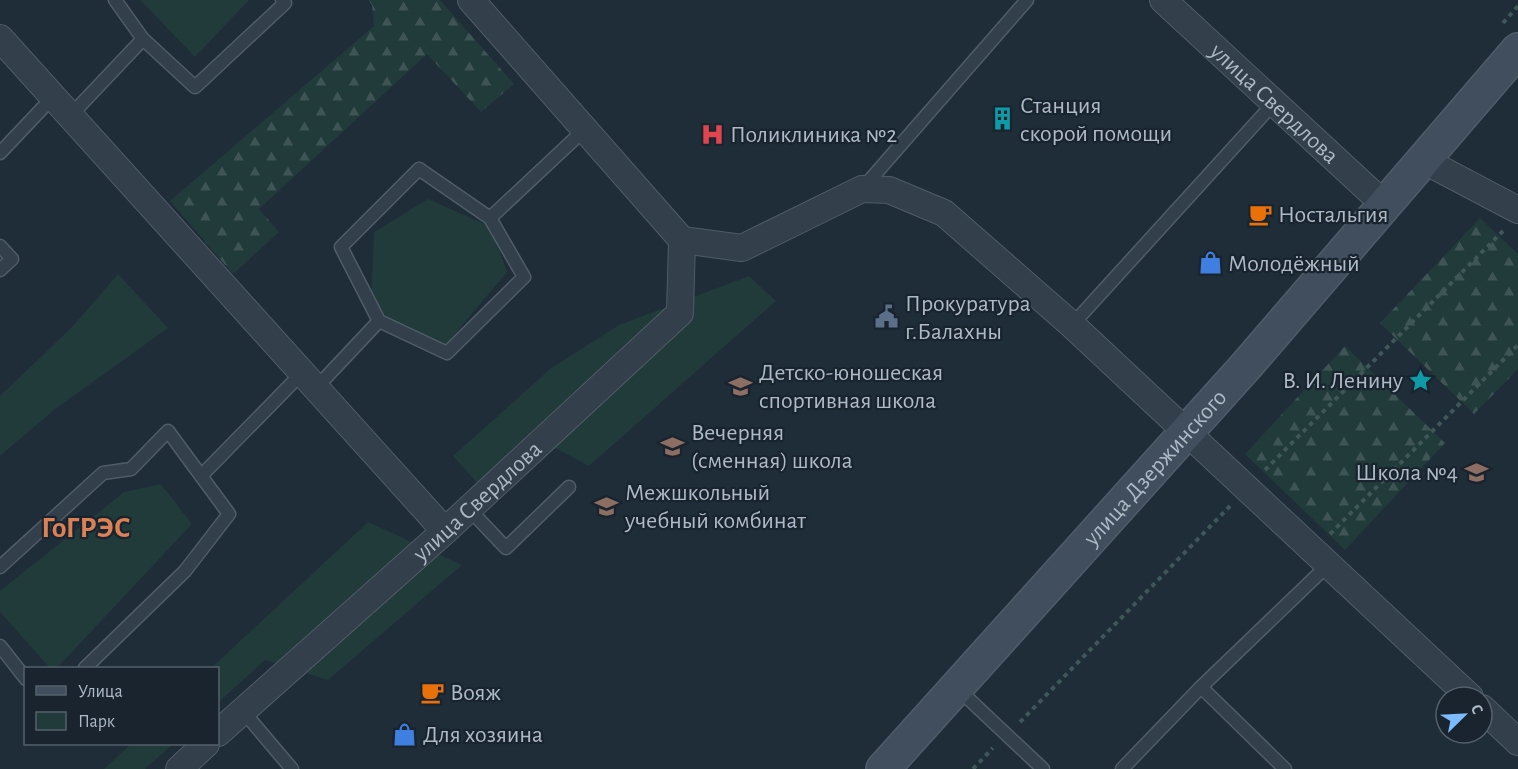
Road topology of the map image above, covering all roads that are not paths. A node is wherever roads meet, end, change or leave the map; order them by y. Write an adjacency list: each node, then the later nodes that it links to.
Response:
1 (115, 0): 7 (lane)
2 (282, 0): 7 (lane)
3 (471, 0): 12 (street)
4 (1027, 0): 15 (lane)
5 (1162, 0): 10 (street, улица Свердлова)
6 (0, 38): 9 (street)
7 (143, 39): 11 (lane)
8 (1518, 50): 14 (main road, улица Дзержинского)
9 (53, 97): 11 (street); 13 (lane)
10 (1274, 103): 16 (street, улица Свердлова); 23 (lane)
11 (70, 116): 24 (street)
12 (584, 130): 18 (lane); 19 (street)
13 (0, 153)
14 (1423, 160): 16 (main road, улица Дзержинского); 17 (street)
15 (862, 189): 19 (street); 23 (street)
16 (1386, 206): 25 (main road, улица Дзержинского)
17 (1514, 217)
18 (490, 218): 22 (lane); 22 (lane)
19 (682, 240): 28 (street, улица Свердлова)
20 (0, 246): 21 (lane)
21 (0, 270)
22 (379, 321): 24 (lane)
23 (1072, 325): 25 (street)
24 (309, 380): 26 (lane); 29 (street)
25 (1187, 430): 30 (street); 36 (main road, улица Дзержинского)
26 (201, 476): 31 (lane); 33 (lane)
27 (569, 488): 28 (lane)
28 (469, 509): 29 (street, улица Свердлова)
29 (445, 531): 38 (street, улица Свердлова)
30 (1321, 556): 35 (street); 37 (lane)
31 (0, 567)
32 (2, 652): 34 (lane)
33 (87, 667)
34 (24, 677)
35 (1457, 685)
36 (957, 687): 45 (main road, улица Дзержинского); 46 (lane)
37 (1202, 687): 47 (lane); 48 (lane)
38 (242, 710): 40 (street, улица Свердлова); 44 (lane)
39 (1494, 719): 41 (street)
40 (219, 732)
41 (1518, 742)
42 (205, 745): 43 (street)
43 (179, 769)
44 (292, 769)
45 (883, 769)
46 (1043, 769)
47 (1122, 769)
48 (1285, 769)

